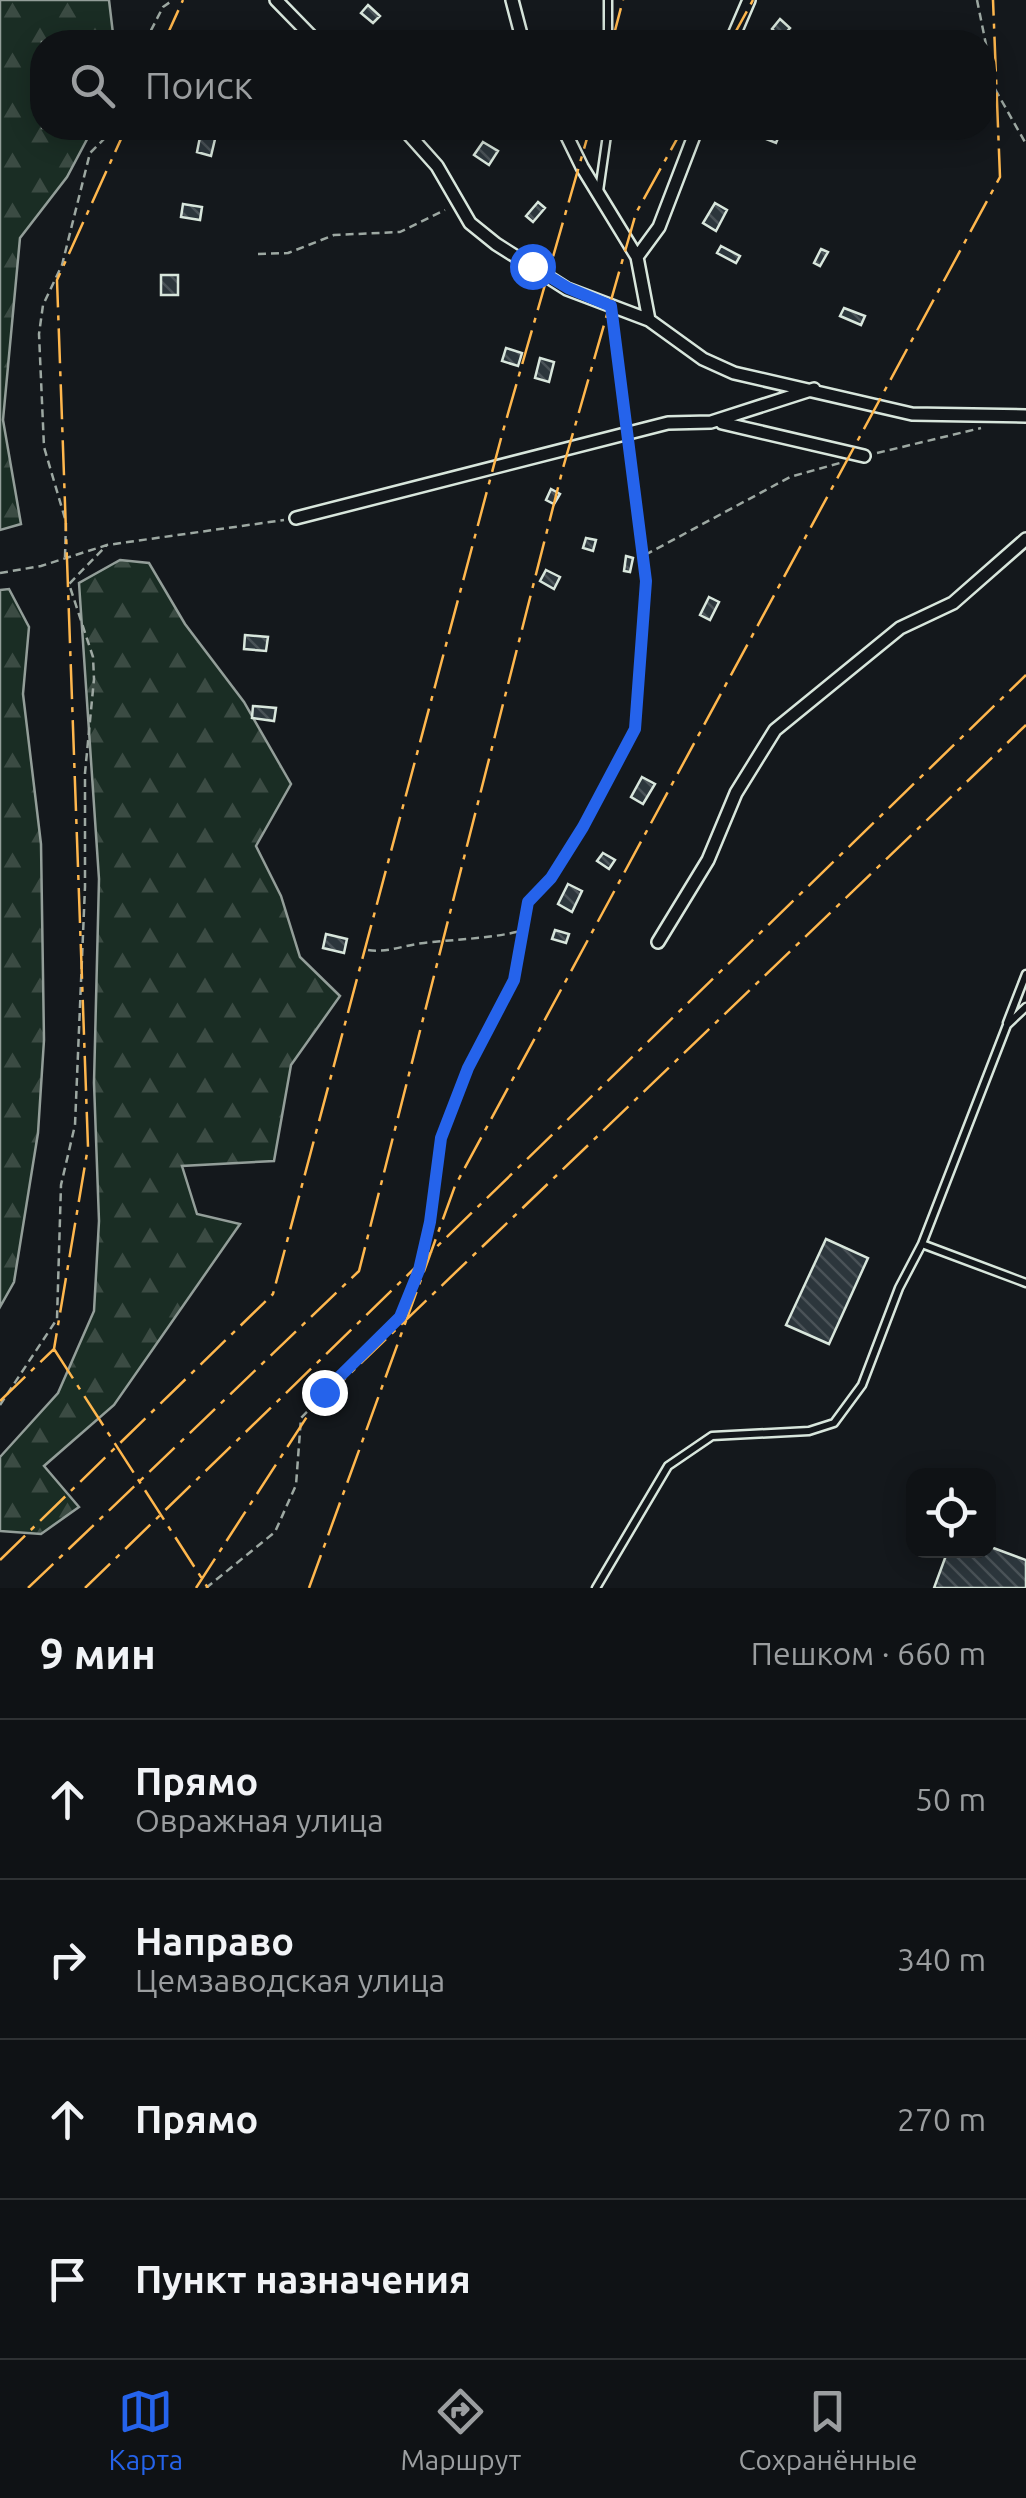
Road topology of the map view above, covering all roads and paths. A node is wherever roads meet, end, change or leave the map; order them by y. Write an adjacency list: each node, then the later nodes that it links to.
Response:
1 (173, 0): 7 (path)
2 (276, 0): 8 (street)
3 (512, 0): 9 (street)
4 (608, 0): 10 (lane)
5 (750, 0): 11 (street)
6 (977, 0): 12 (path)
7 (151, 30)
8 (305, 30)
9 (520, 30)
10 (608, 30)
11 (736, 30)
12 (983, 30)
13 (996, 91): 19 (path)
14 (103, 140): 36 (path)
15 (414, 140): 21 (street)
16 (569, 140): 20 (street)
17 (606, 140): 20 (lane)
18 (692, 140): 23 (street)
19 (1026, 144)
20 (598, 196): 23 (street)
21 (455, 203): 22 (path); 24 (street)
22 (258, 254)
23 (638, 257): 25 (street)
24 (611, 306): 25 (street); 30 (path)
25 (649, 320): 26 (street)
26 (814, 390): 27 (street); 28 (street)
27 (1026, 416)
28 (711, 422): 30 (street); 31 (street)
29 (982, 428): 31 (path)
30 (630, 435): 32 (street); 35 (path)
31 (864, 456): 35 (path)
32 (296, 518): 34 (path)
33 (1026, 539): 39 (street)
34 (107, 545): 36 (path); 46 (path)
35 (642, 556): 38 (path)
36 (65, 557): 37 (path)
37 (0, 573)
38 (521, 930): 40 (path); 47 (path)
39 (658, 942)
40 (368, 950)
41 (1026, 974): 43 (lane)
42 (1026, 1007): 43 (lane)
43 (1007, 1024): 44 (lane)
44 (922, 1244): 45 (lane); 48 (lane)
45 (1026, 1282)
46 (0, 1406)
47 (206, 1588)
48 (596, 1588)

